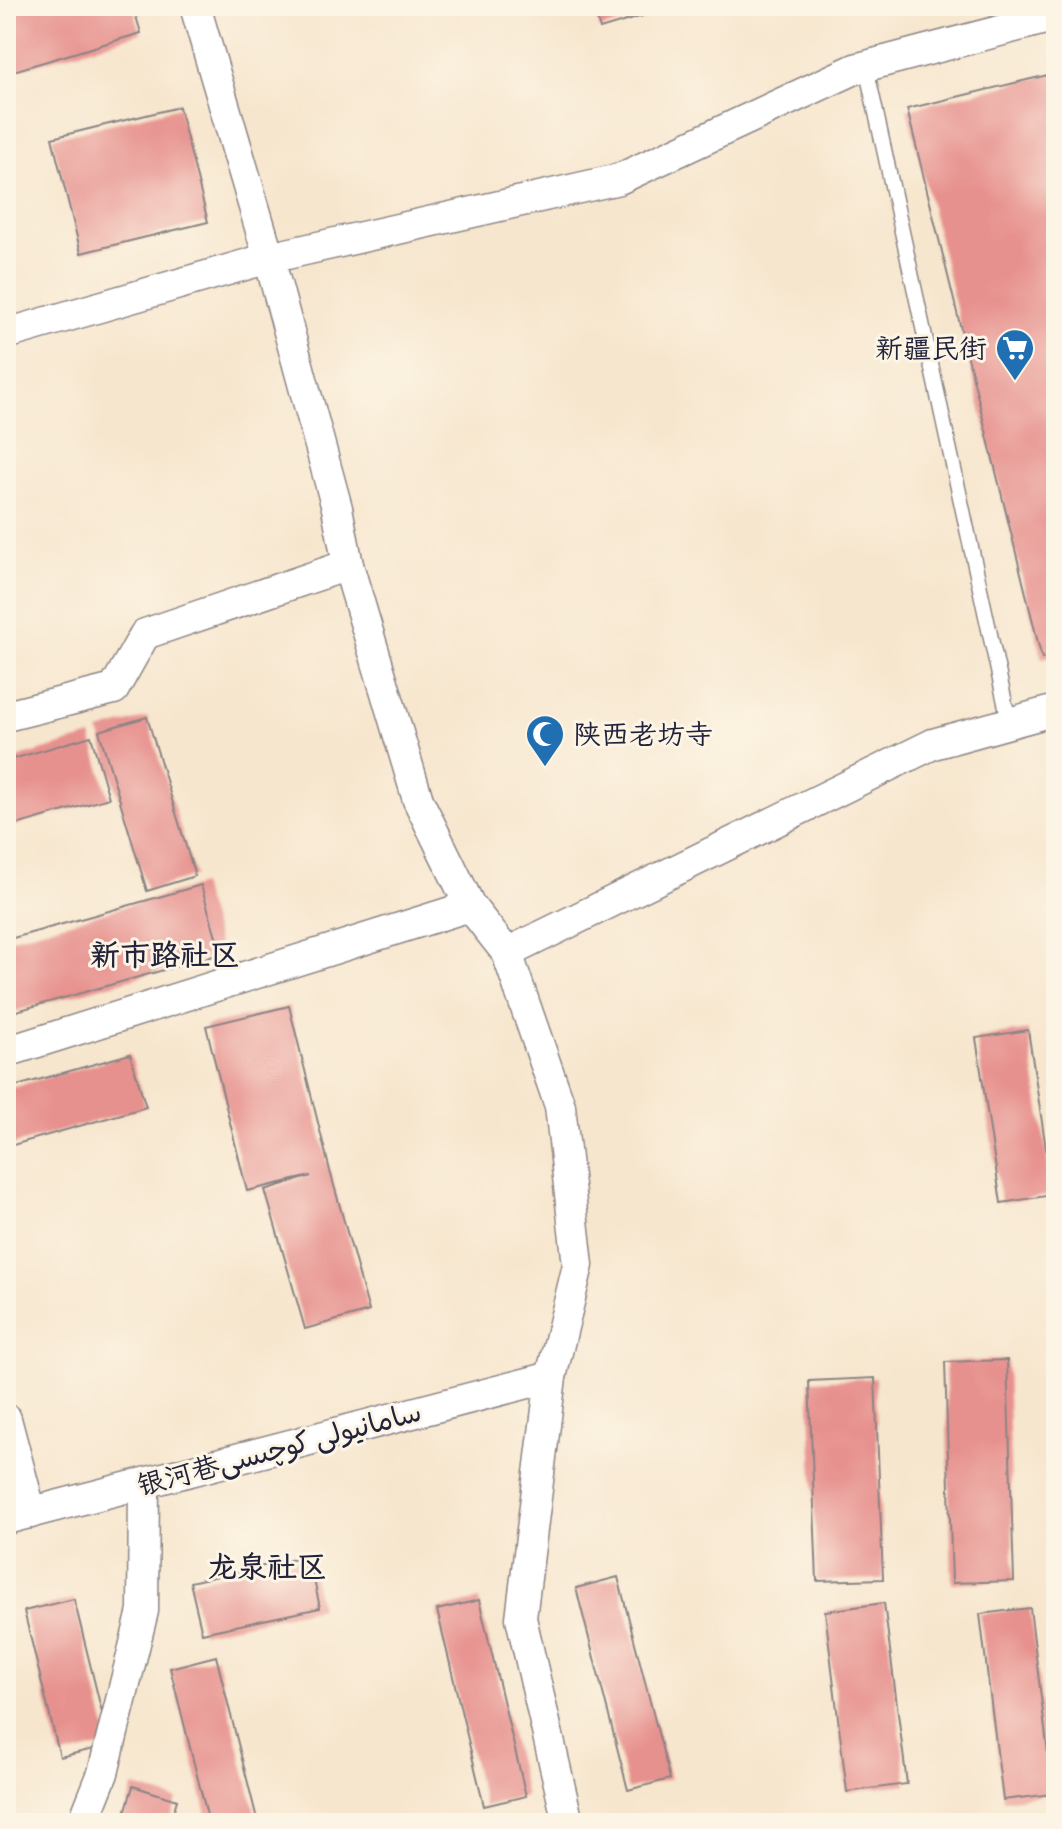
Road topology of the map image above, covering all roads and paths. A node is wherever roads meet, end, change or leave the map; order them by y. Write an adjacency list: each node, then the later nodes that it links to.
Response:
1 (195, 6): 4 (street)
2 (1056, 16): 3 (street)
3 (866, 67): 4 (street); 9 (lane)
4 (269, 258): 5 (street); 6 (street)
5 (6, 334)
6 (348, 565): 8 (street); 10 (street)
7 (1056, 710): 9 (street)
8 (6, 716)
9 (1009, 721): 11 (street)
10 (470, 906): 11 (street); 12 (street)
11 (507, 953): 13 (street)
12 (6, 1052)
13 (551, 1377): 15 (street, 银河巷سامانيولى كوچىسى); 18 (street)
14 (6, 1419): 16 (street)
15 (144, 1484): 16 (street, 银河巷سامانيولى كوچىسى); 17 (street)
16 (18, 1516)
17 (83, 1823)
18 (568, 1823)

